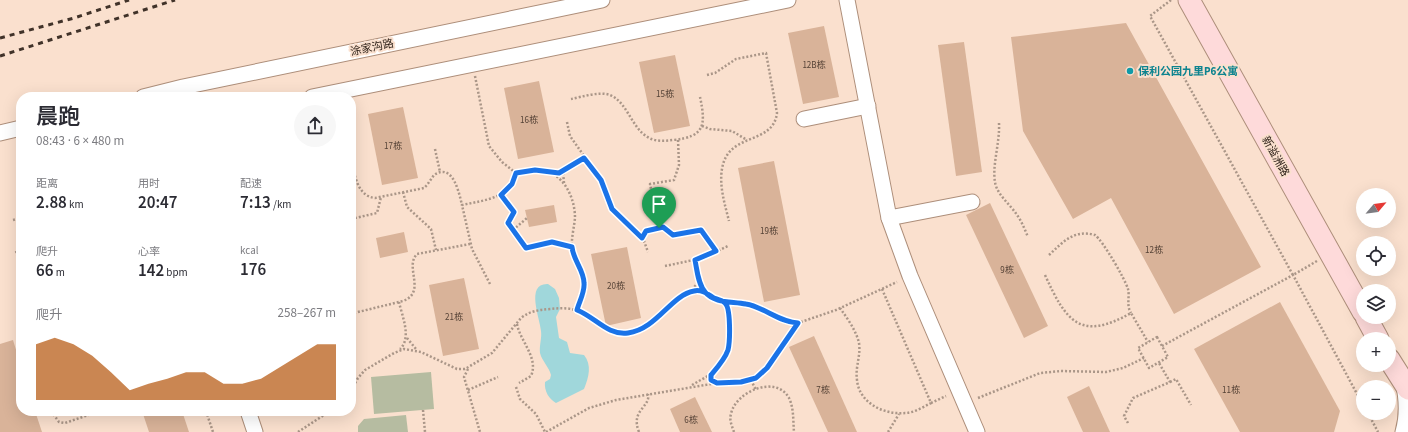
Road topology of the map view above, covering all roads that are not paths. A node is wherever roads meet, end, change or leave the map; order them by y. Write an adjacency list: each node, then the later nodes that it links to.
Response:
1 (602, 0): 5 (street, 涂家沟路)
2 (788, 0): 6 (street)
3 (847, 0): 7 (street)
4 (1189, 0): 13 (street, 新溢洲路)
5 (184, 92)
6 (336, 92)
7 (868, 106): 8 (street); 12 (street)
8 (804, 119)
9 (16, 129): 10 (street)
10 (0, 133)
11 (972, 202): 12 (street)
12 (889, 218): 18 (street)
13 (1356, 299)
14 (1396, 370): 15 (street)
15 (1406, 385): 19 (street)
16 (250, 416): 17 (street)
17 (255, 432)
18 (977, 432)
19 (1403, 432)

